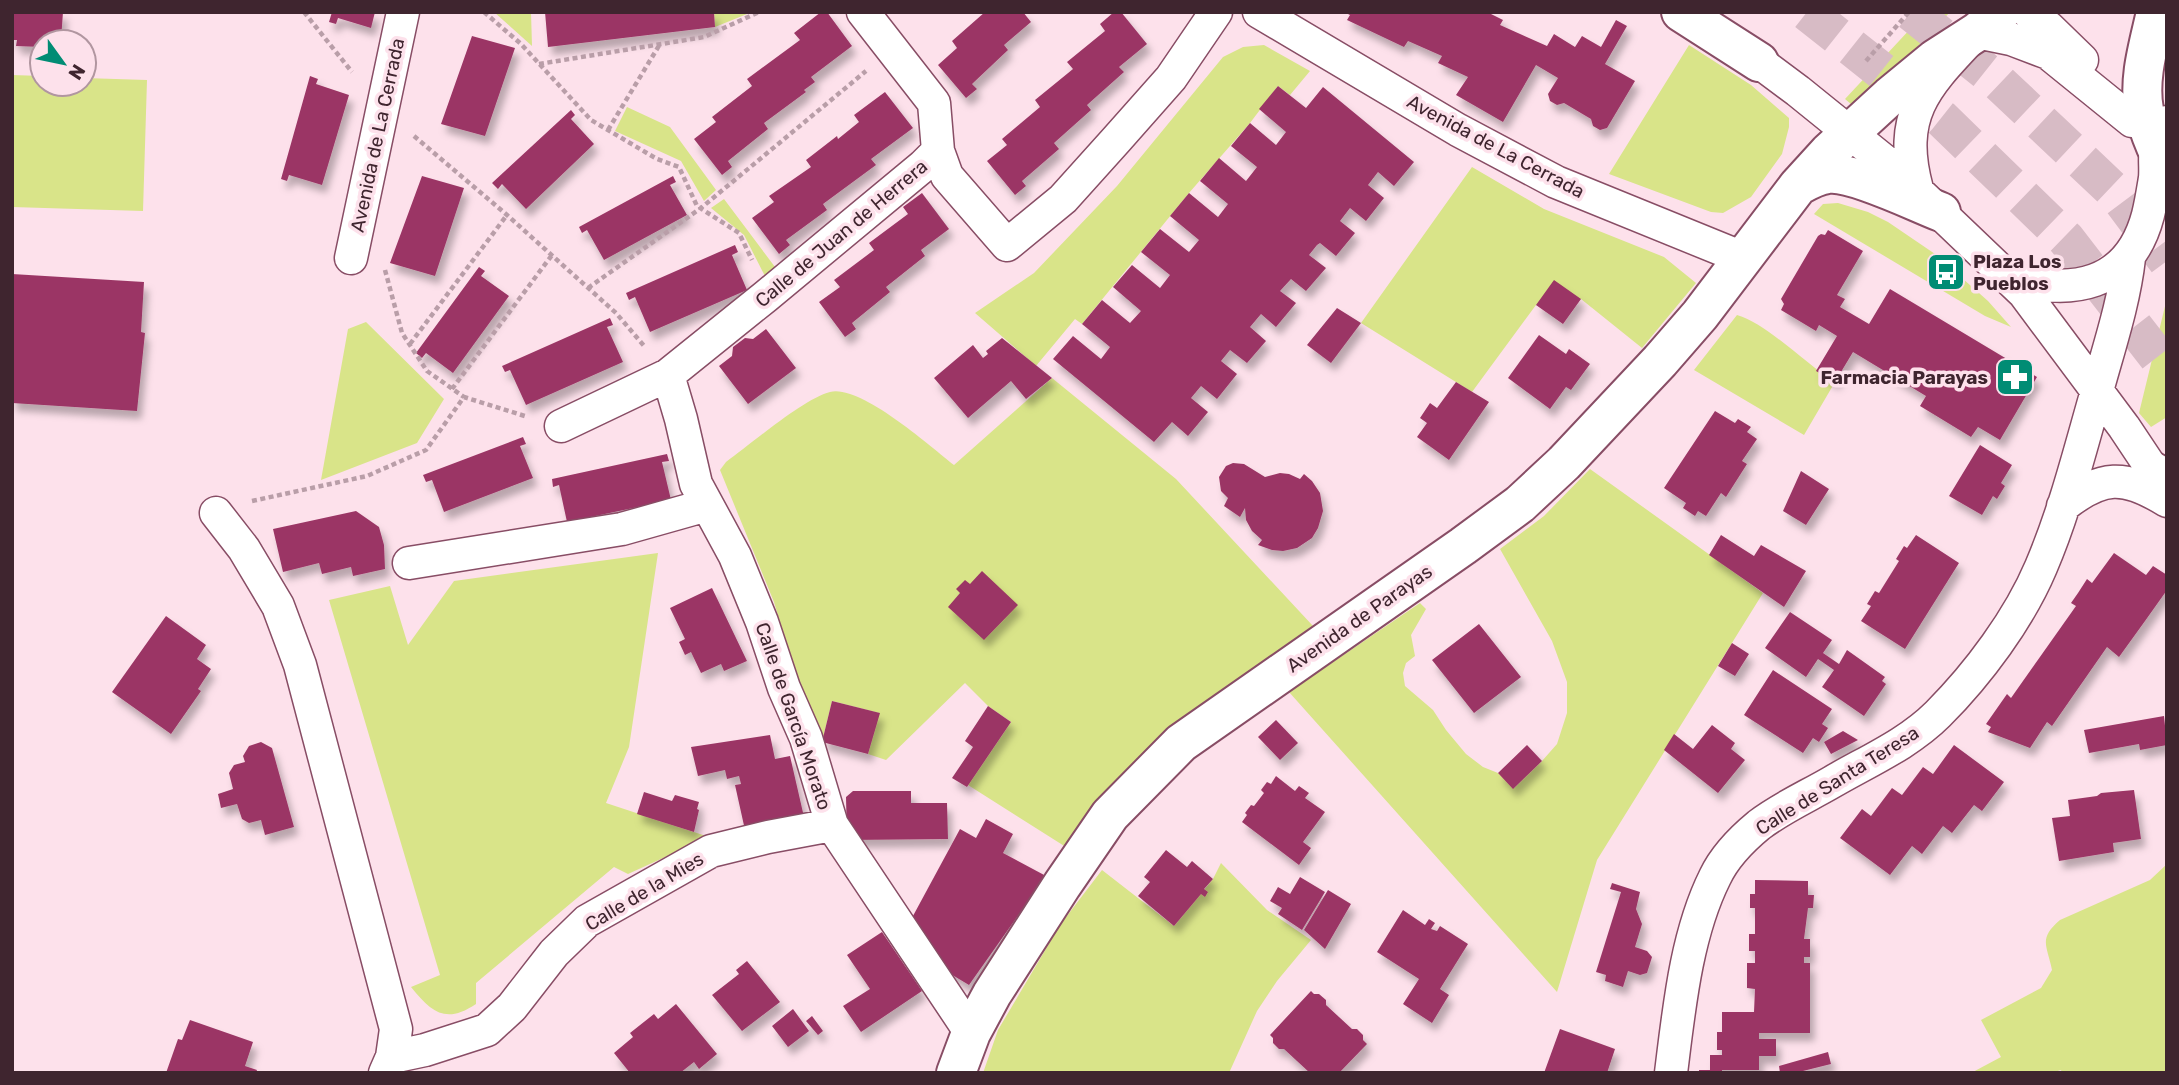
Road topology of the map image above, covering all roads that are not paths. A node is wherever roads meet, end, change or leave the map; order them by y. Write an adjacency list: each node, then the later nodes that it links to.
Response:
1 (403, 12): 15 (street, Avenida de La Cerrada)
2 (863, 12): 12 (street)
3 (1216, 12): 12 (street, Calle de Juan de Herrera)
4 (1259, 12): 16 (street, Avenida de La Cerrada)
5 (1681, 12): 9 (main road)
6 (2028, 12): 11 (street)
7 (2156, 12): 11 (main road)
8 (1989, 22): 10 (main road, Avenida de Parayas); 11 (street); 14 (street)
9 (1759, 62): 10 (street)
10 (1850, 132): 13 (main road, Avenida de Parayas); 14 (street)
11 (2155, 138): 17 (street)
12 (938, 151): 19 (street, Calle de Juan de Herrera)
13 (1798, 186): 14 (main road); 16 (main road, Avenida de Parayas)
14 (1929, 200): 18 (street)
15 (351, 258)
16 (1743, 258): 28 (main road, Avenida de Parayas)
17 (2129, 258): 18 (street); 20 (street, Calle de Santa Teresa)
18 (2008, 277): 20 (street)
19 (668, 374): 21 (street, Calle de Juan de Herrera); 23 (street, Calle de García Morato)
20 (2097, 391): 22 (street); 24 (street, Calle de Santa Teresa)
21 (561, 426)
22 (2163, 488): 24 (street)
23 (707, 505): 26 (street); 27 (street, Calle de García Morato)
24 (2063, 506): 31 (street, Calle de Santa Teresa)
25 (219, 516): 29 (street)
26 (409, 563)
27 (832, 825): 28 (street, Calle de García Morato); 29 (street, Calle de la Mies)
28 (971, 1033): 30 (main road, Avenida de Parayas)
29 (389, 1065)
30 (956, 1073)
31 (1671, 1073)

